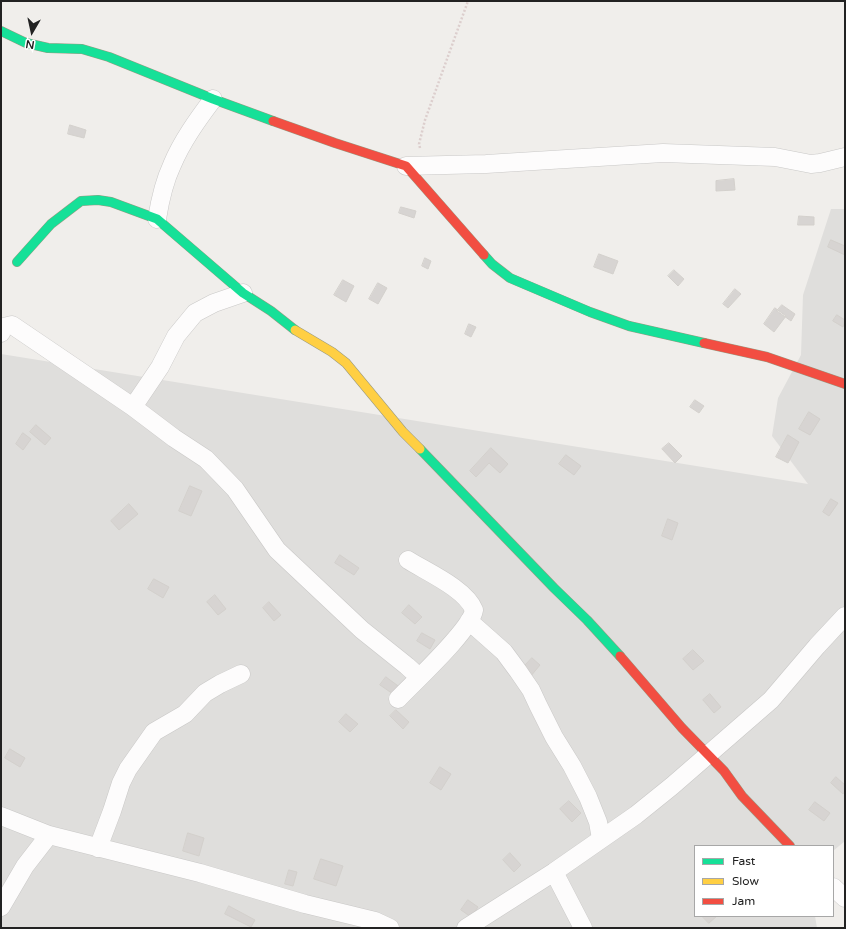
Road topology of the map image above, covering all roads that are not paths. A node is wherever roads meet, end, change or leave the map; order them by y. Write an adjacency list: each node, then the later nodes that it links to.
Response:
1 (1, 31): 2 (street)
2 (214, 99): 4 (street); 5 (street)
3 (845, 157): 4 (street)
4 (414, 166): 9 (street)
5 (157, 219): 6 (street); 7 (street)
6 (17, 262)
7 (243, 293): 10 (street); 17 (street)
8 (1, 332): 10 (street)
9 (845, 384)
10 (133, 407): 15 (street)
11 (408, 560): 13 (street)
12 (845, 616): 17 (street)
13 (469, 621): 15 (street); 20 (street)
14 (241, 674): 22 (street)
15 (419, 677): 16 (street)
16 (398, 699)
17 (709, 754): 20 (street); 21 (street)
18 (1, 816): 19 (street)
19 (49, 835): 22 (street); 26 (street)
20 (601, 840): 23 (street)
21 (789, 845)
22 (98, 848): 27 (street)
23 (554, 872): 28 (street); 29 (street)
24 (834, 888): 25 (street)
25 (845, 898)
26 (1, 907)
27 (390, 928)
28 (466, 928)
29 (583, 928)

